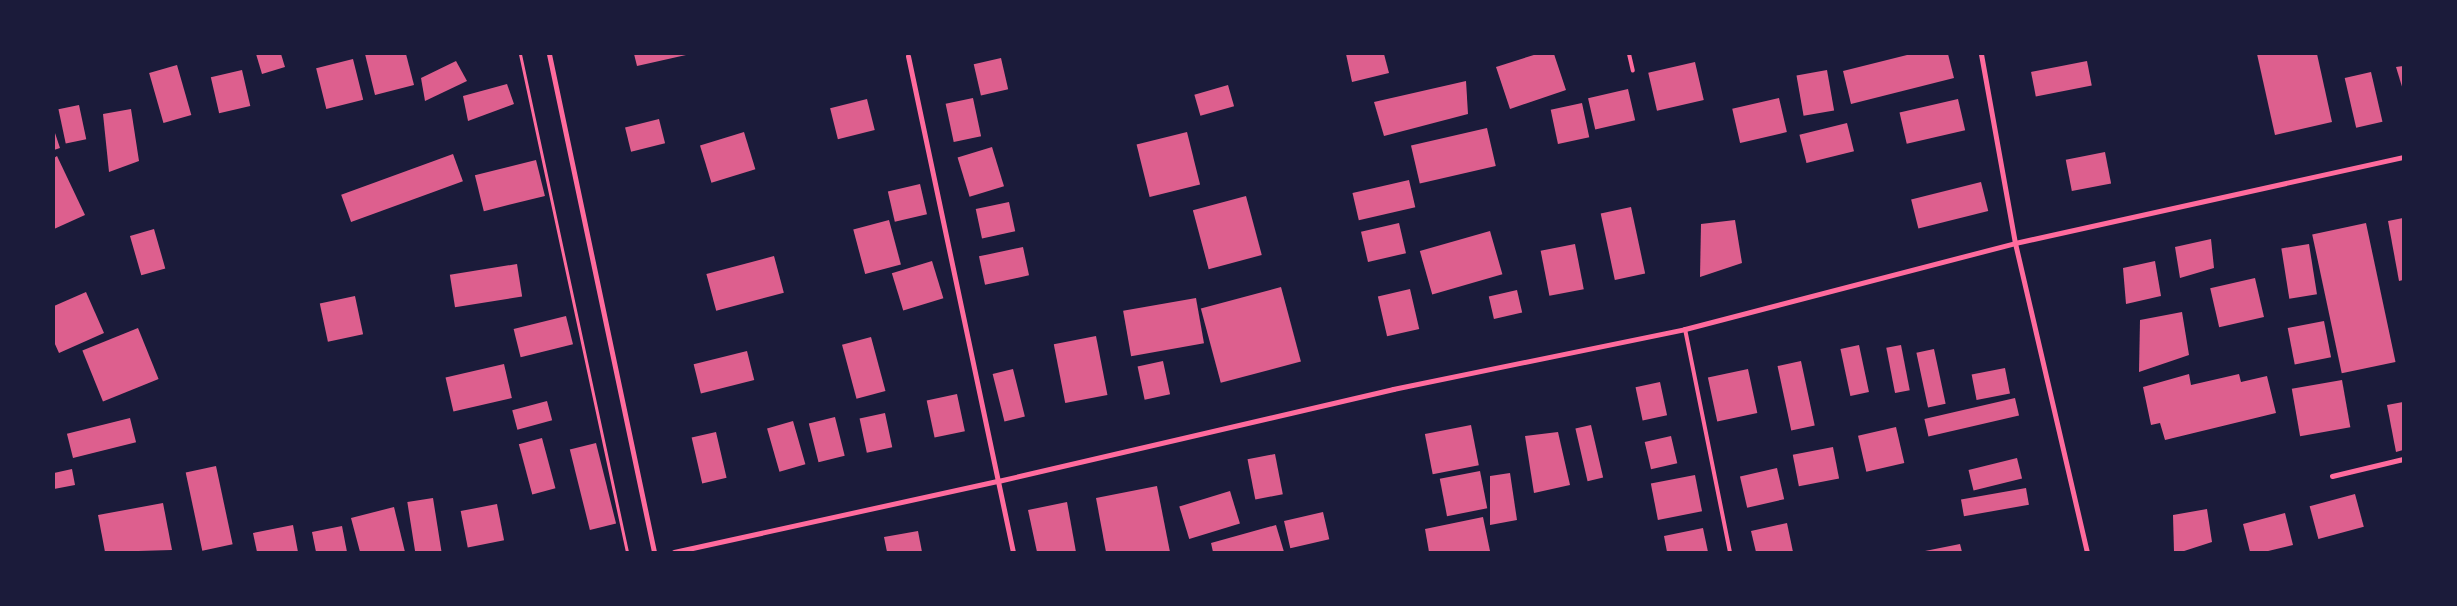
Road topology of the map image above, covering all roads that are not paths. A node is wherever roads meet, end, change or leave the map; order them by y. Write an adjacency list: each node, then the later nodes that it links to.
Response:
1 (549, 54): 12 (street)
2 (1629, 54): 5 (lane)
3 (1981, 54): 7 (street)
4 (908, 56): 11 (street)
5 (1633, 71)
6 (2403, 157): 7 (street)
7 (2015, 243): 8 (street); 16 (street)
8 (1685, 328): 11 (street); 15 (lane)
9 (2403, 459): 10 (street)
10 (2332, 476)
11 (998, 481): 13 (street); 14 (street)
12 (654, 552)
13 (674, 552)
14 (1013, 552)
15 (1730, 552)
16 (2087, 552)

